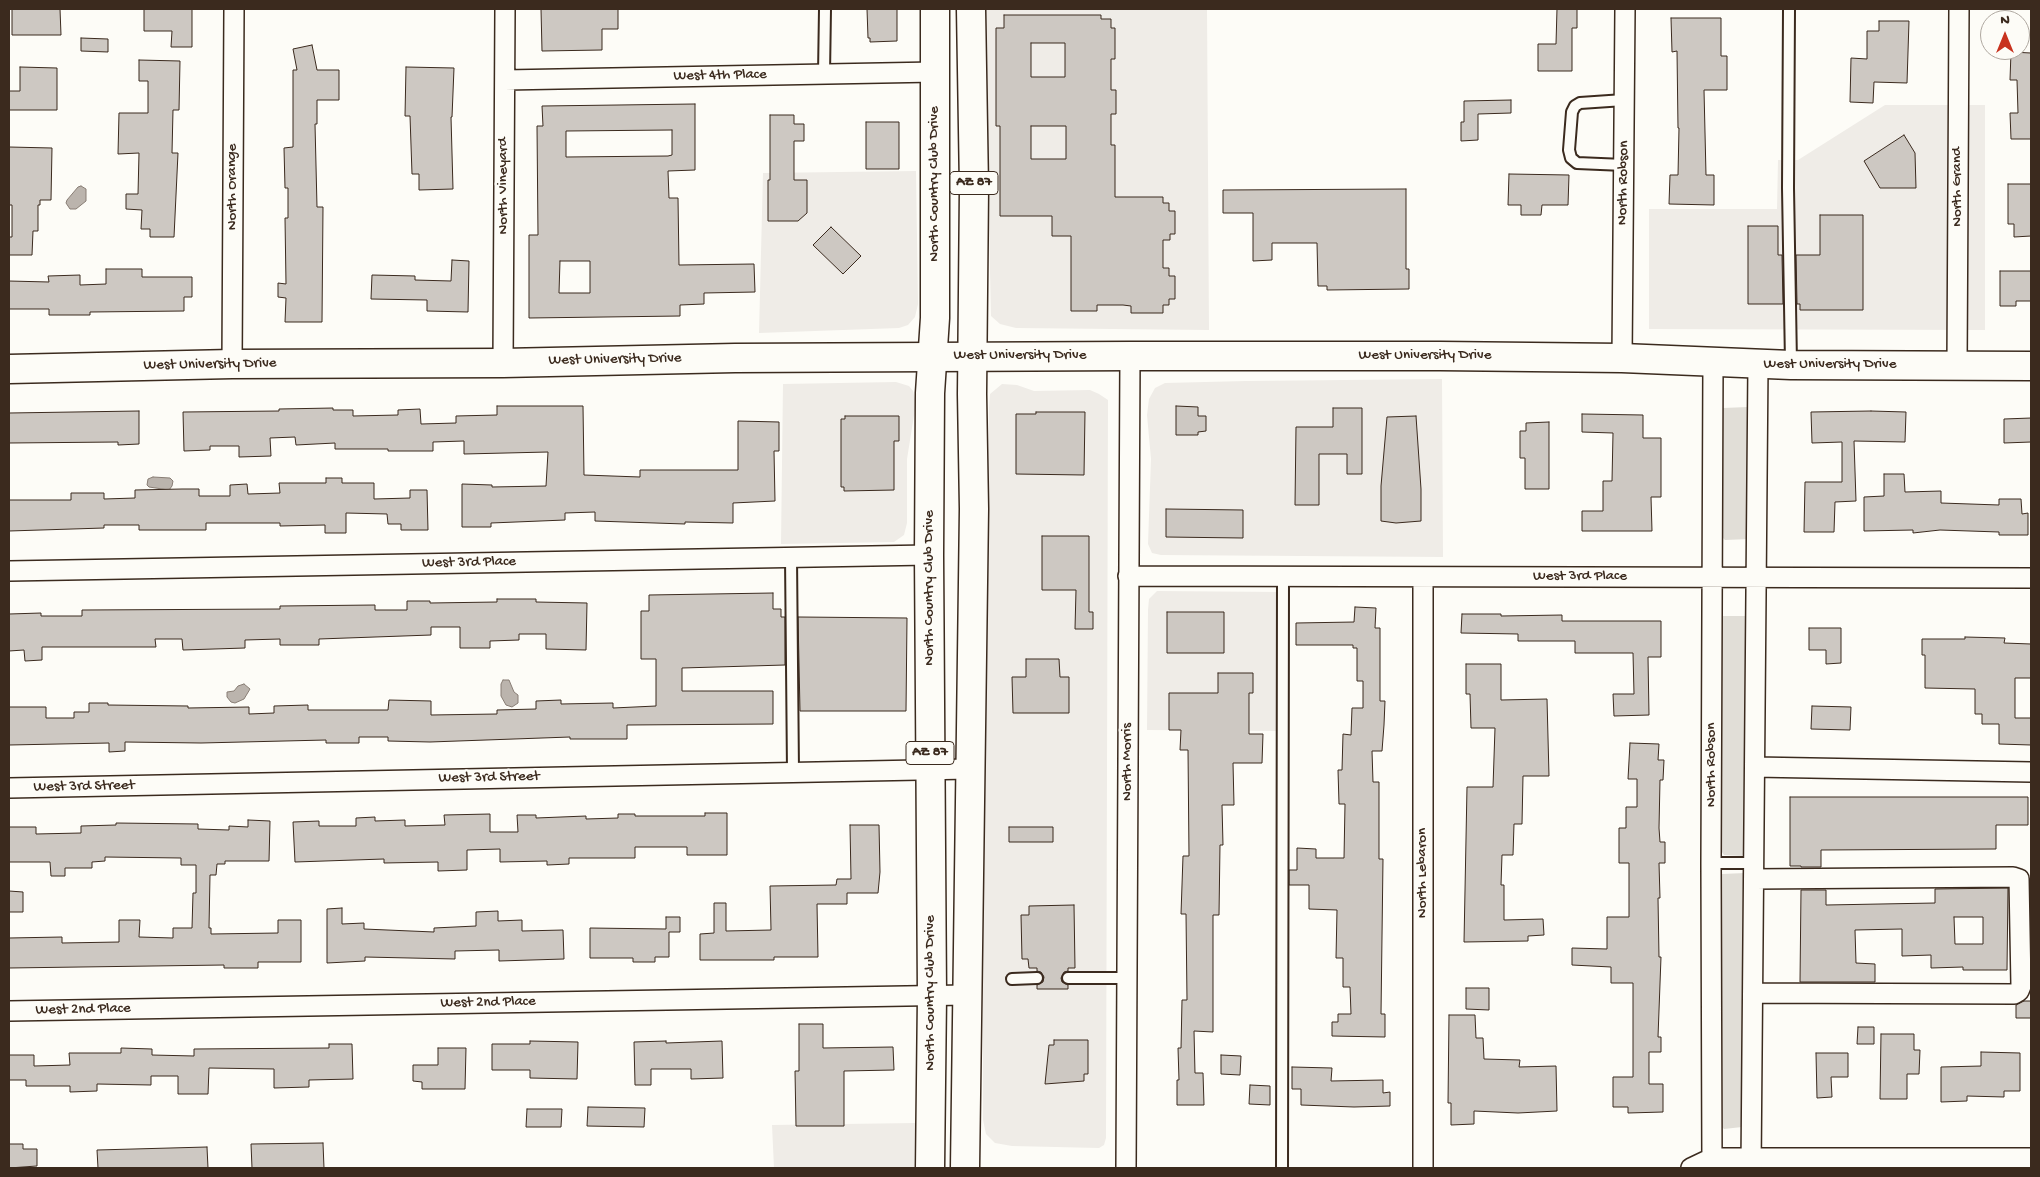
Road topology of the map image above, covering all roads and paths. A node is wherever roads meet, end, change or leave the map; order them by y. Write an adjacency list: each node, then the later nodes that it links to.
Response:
1 (234, 9): 20 (street, North Orange)
2 (505, 9): 11 (street, North Vineyard)
3 (824, 9): 10 (lane)
4 (935, 9): 9 (main road, North Country Club Drive / AZ 87)
5 (971, 9): 15 (main road, AZ 87)
6 (1625, 9): 12 (street, North Robson)
7 (1790, 9): 22 (lane)
8 (1959, 9): 23 (street, North Grand)
9 (935, 72): 10 (street, West 4th Place); 14 (main road, North Country Club Drive / AZ 87)
10 (824, 74): 11 (street, West 4th Place)
11 (505, 80): 19 (street, North Vineyard)
12 (1624, 100): 13 (street, North Robson); 13 (lane)
13 (1624, 165): 17 (street, North Robson)
14 (934, 356): 15 (main road, West University Drive); 19 (main road, West University Drive); 26 (main road, North Country Club Drive / AZ 87)
15 (973, 356): 16 (main road, West University Drive); 36 (main road, AZ 87)
16 (1130, 356): 17 (main road, West University Drive); 29 (street, North Morris)
17 (1622, 358): 18 (main road, West University Drive)
18 (1713, 362): 21 (main road, West University Drive); 30 (street, North Robson)
19 (503, 363): 20 (main road, West University Drive)
20 (232, 364): 25 (main road, West University Drive)
21 (1758, 364): 22 (main road, West University Drive); 31 (street)
22 (1791, 365): 23 (main road, West University Drive)
23 (1957, 365): 24 (main road, West University Drive)
24 (2031, 366)
25 (9, 369)
26 (929, 555): 27 (street, West 3rd Place); 37 (main road, North Country Club Drive / AZ 87)
27 (791, 558): 28 (street, West 3rd Place); 38 (lane)
28 (9, 571)
29 (1128, 576): 32 (street, West 3rd Place); 45 (street, North Morris)
30 (1713, 576): 31 (street, West 3rd Place); 33 (street, West 3rd Place); 41 (street, North Robson)
31 (1757, 576): 34 (street, West 3rd Place); 35 (street)
32 (1283, 577): 33 (street, West 3rd Place); 57 (lane)
33 (1423, 578): 58 (street, North Lebaron)
34 (2031, 578)
35 (1755, 768): 39 (street); 42 (street)
36 (969, 769): 37 (street, West 3rd Street); 48 (main road, AZ 87)
37 (930, 770): 38 (street, West 3rd Street); 49 (main road, North Country Club Drive / AZ 87)
38 (793, 772): 40 (street, West 3rd Street)
39 (2031, 772)
40 (9, 788)
41 (1711, 863): 42 (lane); 52 (street, North Robson)
42 (1754, 871): 47 (street); 47 (street)
43 (1037, 978): 46 (lane)
44 (1068, 978): 45 (lane)
45 (1127, 978): 56 (street, North Morris)
46 (1012, 979)
47 (1753, 992): 53 (street)
48 (966, 995): 49 (street, West 2nd Place); 55 (main road, AZ 87)
49 (932, 996): 50 (street, West 2nd Place); 54 (main road, North Country Club Drive / AZ 87)
50 (9, 1011)
51 (2031, 1158): 53 (street)
52 (1712, 1163): 53 (street); 59 (street)
53 (1751, 1163)
54 (930, 1168)
55 (965, 1168)
56 (1126, 1168)
57 (1282, 1168)
58 (1423, 1168)
59 (1691, 1168)

